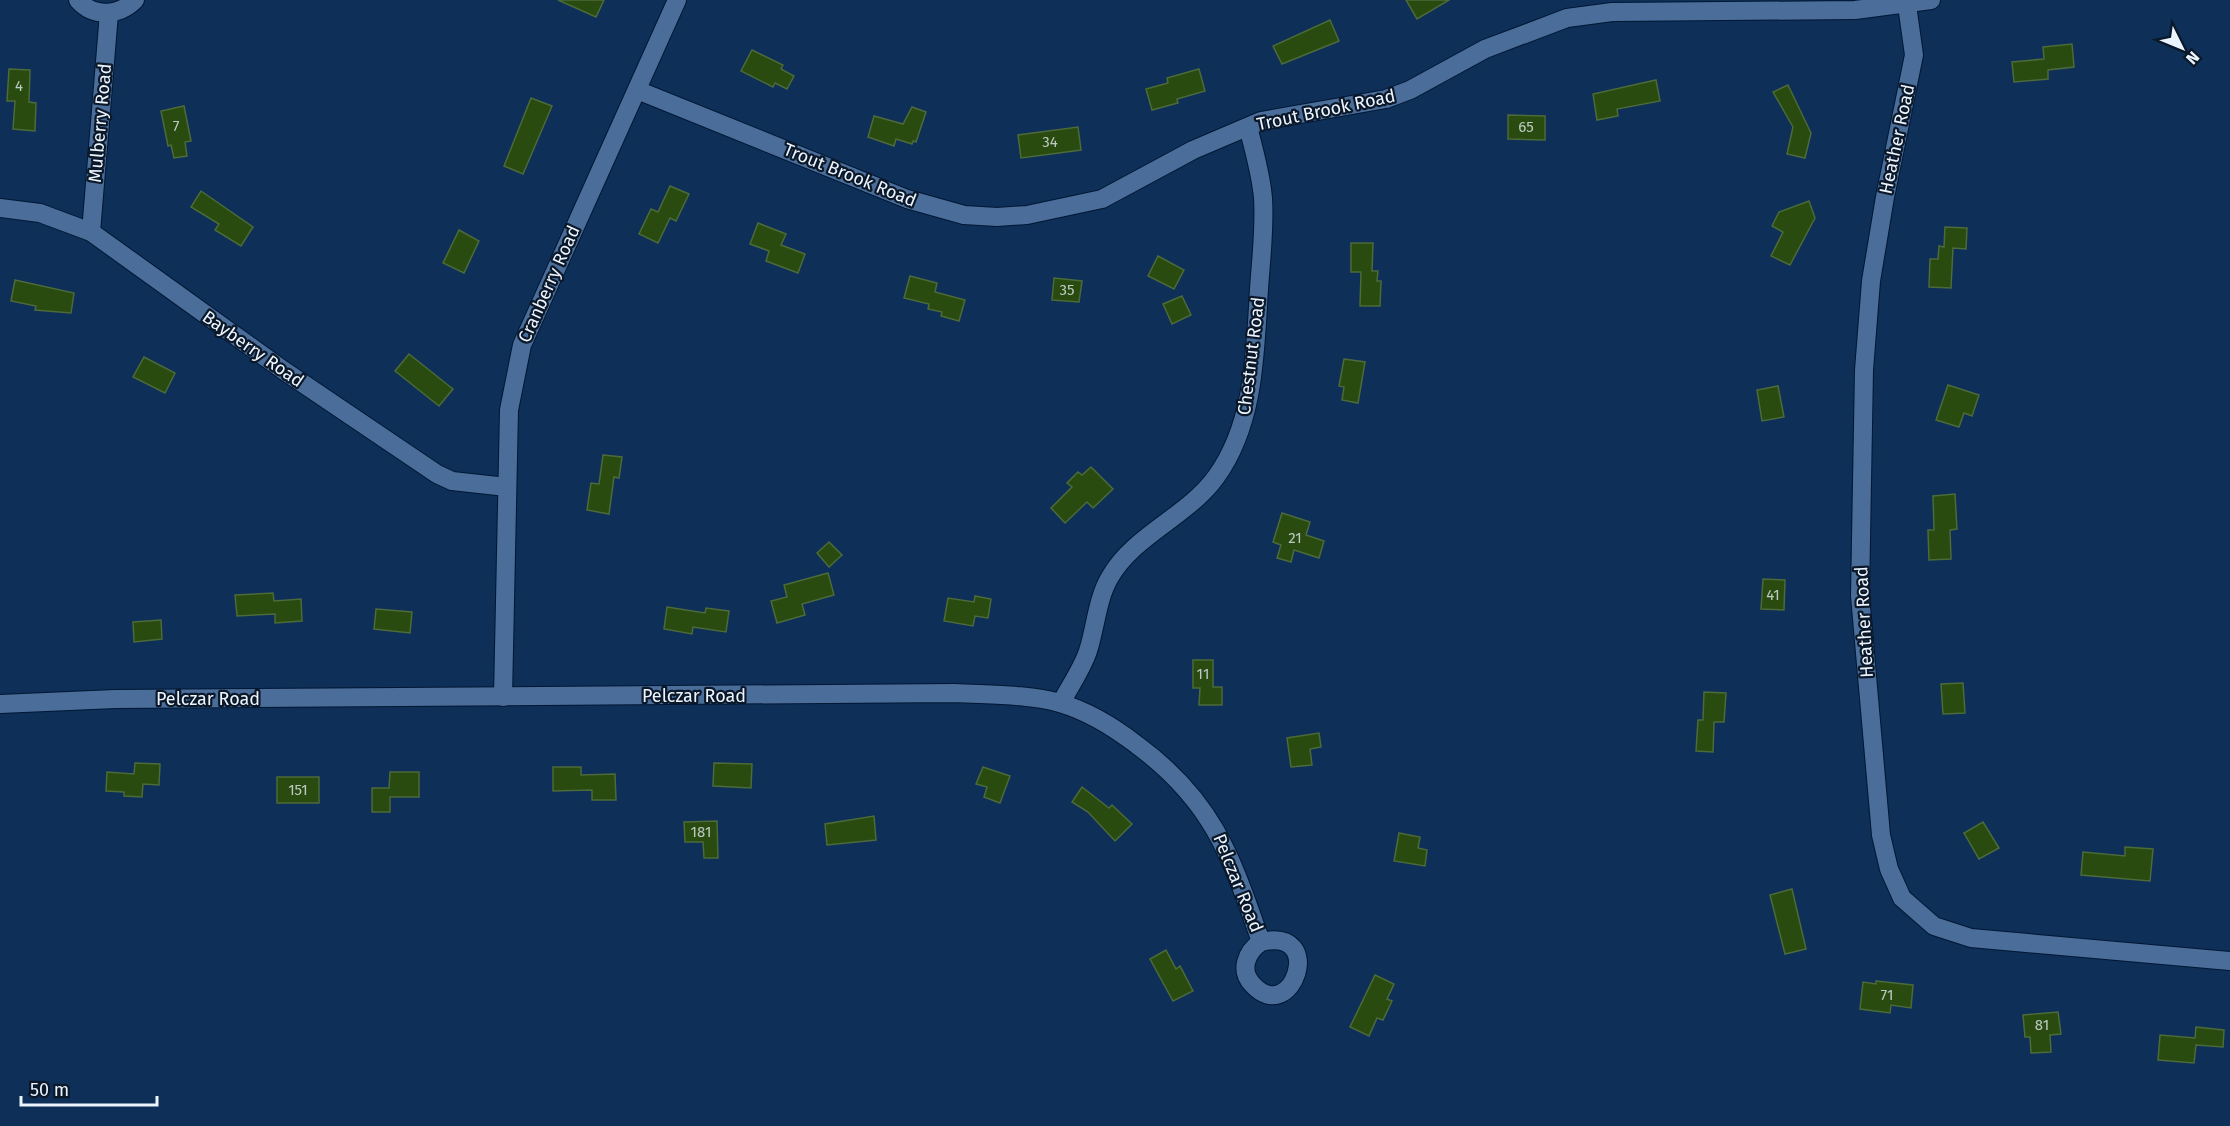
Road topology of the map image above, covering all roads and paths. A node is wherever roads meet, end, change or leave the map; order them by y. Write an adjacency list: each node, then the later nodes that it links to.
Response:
1 (78, 0): 6 (street)
2 (135, 0): 6 (street)
3 (677, 0): 7 (street, Cranberry Road)
4 (1931, 0): 5 (street, Trout Brook Road)
5 (1907, 5): 8 (street, Trout Brook Road); 16 (street, Heather Road)
6 (109, 13): 10 (street, Mulberry Road)
7 (638, 90): 8 (street, Trout Brook Road); 11 (street, Cranberry Road)
8 (1248, 127): 13 (street, Chestnut Road)
9 (0, 208): 10 (street, Bayberry Road)
10 (91, 232): 11 (street, Bayberry Road)
11 (507, 487): 12 (street, Cranberry Road)
12 (502, 697): 13 (street, Pelczar Road); 14 (street, Pelczar Road)
13 (1061, 703): 15 (street, Pelczar Road)
14 (0, 704)
15 (1262, 942)
16 (2230, 961)

